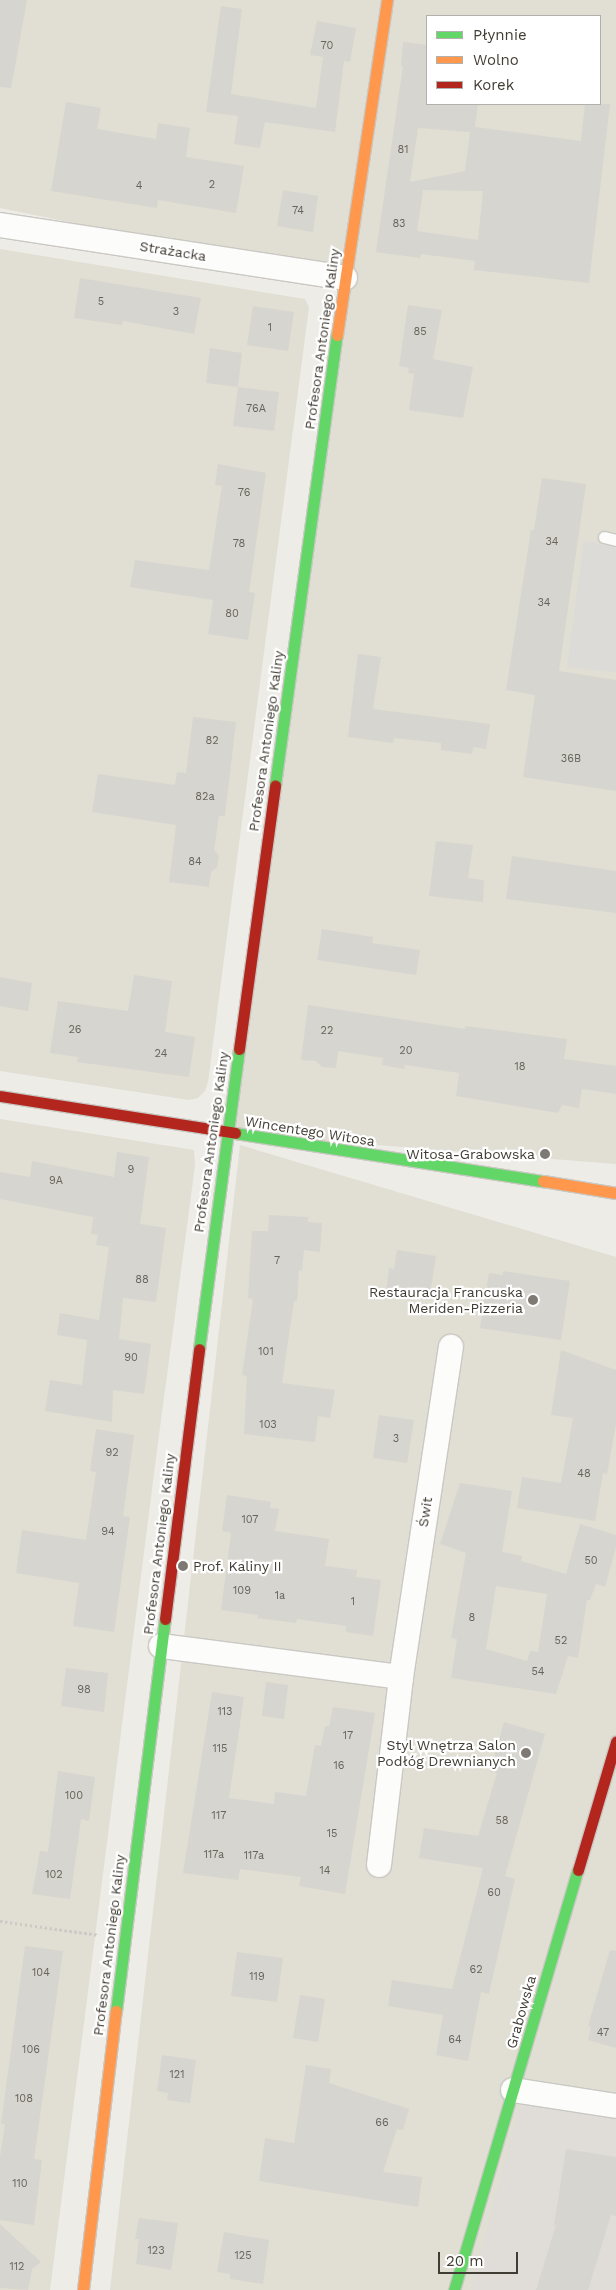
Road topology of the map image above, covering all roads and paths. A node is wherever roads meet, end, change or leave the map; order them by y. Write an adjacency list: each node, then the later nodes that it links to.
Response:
1 (387, 0): 3 (street, Profesora Antoniego Kaliny)
2 (0, 225): 3 (street, Strażacka)
3 (345, 278): 5 (street, Profesora Antoniego Kaliny)
4 (0, 1096): 5 (street, Wincentego Witosa)
5 (227, 1133): 6 (street, Wincentego Witosa); 8 (street, Profesora Antoniego Kaliny)
6 (616, 1193)
7 (452, 1347): 9 (street, Świt)
8 (161, 1646): 9 (street); 13 (street, Profesora Antoniego Kaliny)
9 (400, 1677): 11 (street, Świt)
10 (616, 1742): 14 (street, Grabowska)
11 (379, 1865)
12 (0, 1922): 13 (path)
13 (124, 1939): 16 (street, Profesora Antoniego Kaliny)
14 (513, 2090): 15 (street); 17 (street, Grabowska)
15 (616, 2106)
16 (85, 2290)
17 (454, 2290)

